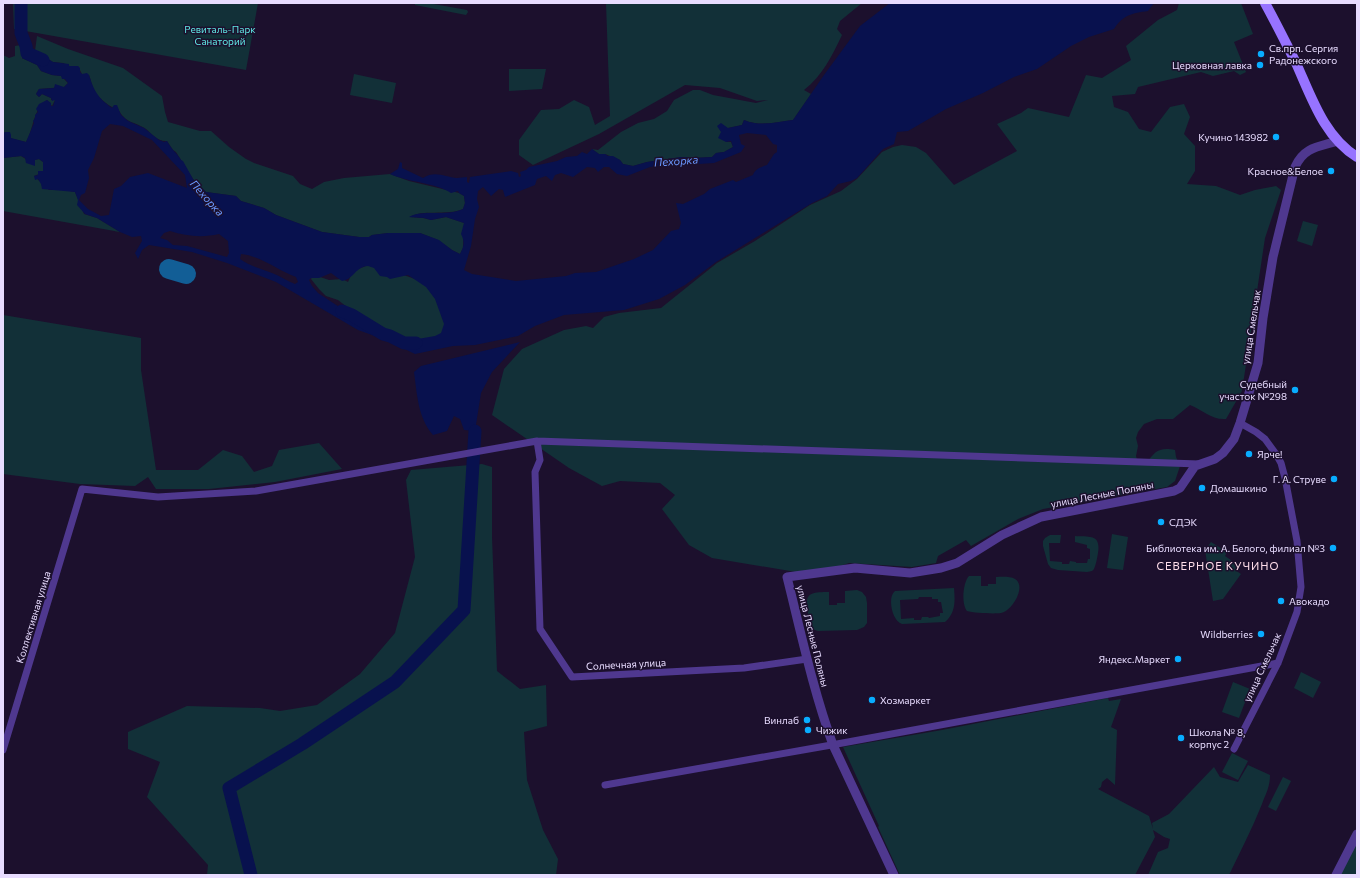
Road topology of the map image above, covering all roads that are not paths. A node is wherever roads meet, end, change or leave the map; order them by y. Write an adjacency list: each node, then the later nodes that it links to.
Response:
1 (1264, 3): 2 (main road)
2 (1338, 141): 3 (main road); 4 (street, улица Смельчак)
3 (1357, 157)
4 (1240, 423): 6 (street, улица Лесные Поляны); 8 (street, улица Смельчак)
5 (537, 441): 6 (street); 7 (street, Солнечная улица); 11 (street, Коллективная улица)
6 (1199, 464): 7 (street, улица Лесные Поляны)
7 (807, 659): 9 (street, улица Лесные Поляны)
8 (1278, 663): 9 (street); 10 (street, улица Смельчак)
9 (833, 745): 12 (street); 14 (street, улица Лесные Поляны)
10 (1234, 749)
11 (3, 750)
12 (605, 785)
13 (1357, 834): 15 (street)
14 (894, 875)
15 (1336, 875)

